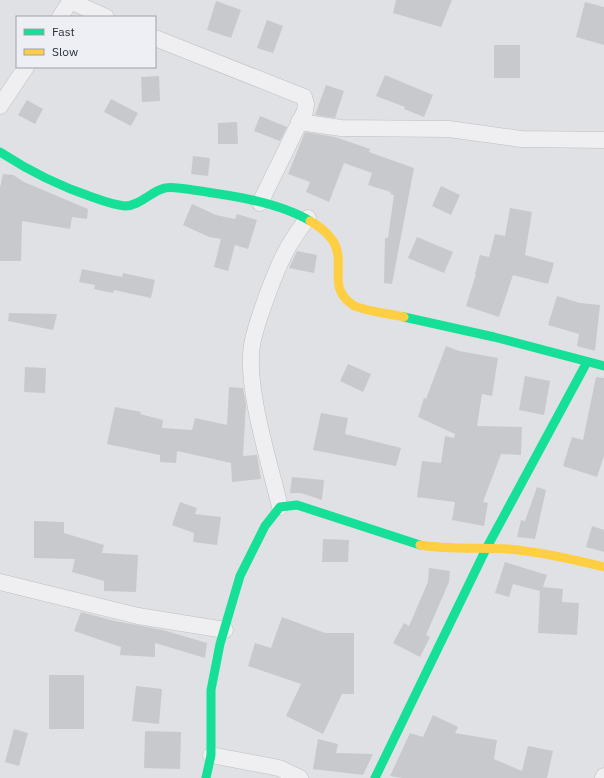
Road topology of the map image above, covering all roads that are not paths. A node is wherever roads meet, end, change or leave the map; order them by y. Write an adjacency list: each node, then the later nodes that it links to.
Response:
1 (71, 0): 2 (street); 3 (street)
2 (61, 16)
3 (104, 16)
4 (156, 38): 7 (street)
5 (25, 68): 6 (street)
6 (0, 106)
7 (299, 122): 8 (street); 10 (street)
8 (604, 140)
9 (0, 152): 10 (street)
10 (260, 203): 11 (street)
11 (308, 218): 12 (street); 14 (street)
12 (587, 362): 13 (street); 15 (street)
13 (604, 366)
14 (280, 507): 15 (street); 18 (street)
15 (486, 549): 16 (street); 22 (street)
16 (604, 567)
17 (0, 582): 18 (street)
18 (225, 630): 19 (street)
19 (211, 754): 20 (street); 21 (street)
20 (206, 778)
21 (300, 778)
22 (374, 778)

